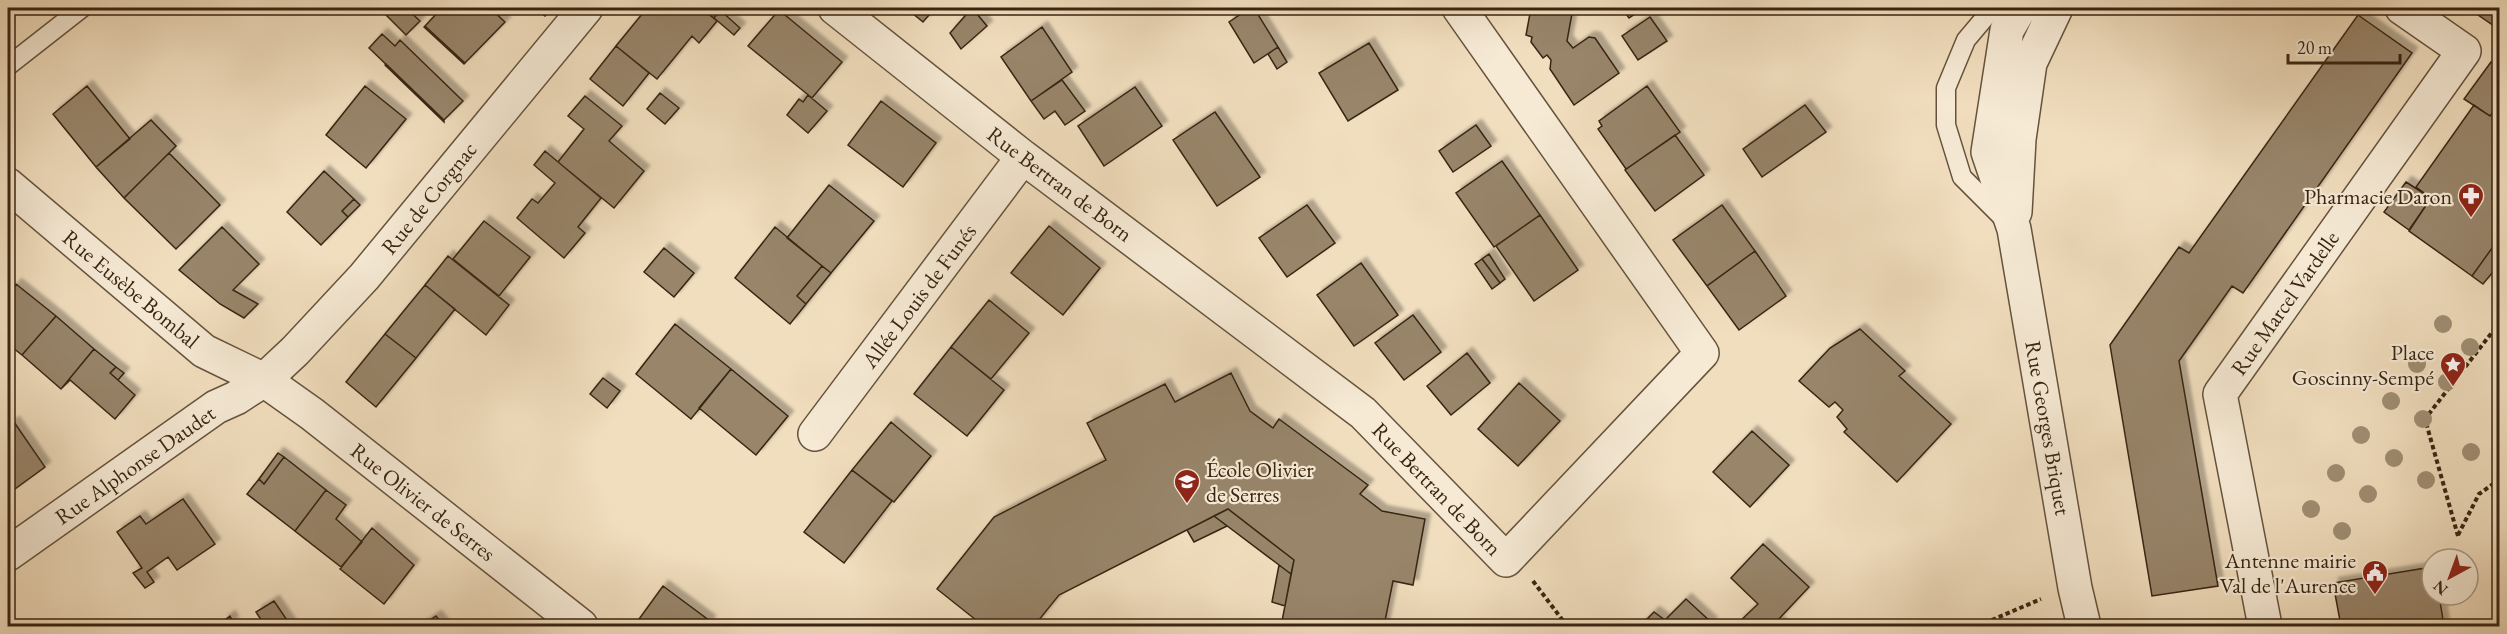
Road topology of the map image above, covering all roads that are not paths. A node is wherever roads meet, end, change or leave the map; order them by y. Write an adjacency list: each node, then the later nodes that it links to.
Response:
1 (82, 8): 9 (lane)
2 (586, 8): 13 (street, Rue de Corgnac)
3 (836, 8): 10 (street, Rue Bertran de Born)
4 (1460, 8): 10 (street, Rue Bertran de Born)
5 (1993, 8): 12 (lane)
6 (2020, 8): 12 (street, Rue Georges Briquet)
7 (2056, 8): 12 (street, Rue Georges Briquet)
8 (2402, 8): 18 (street, Rue Marcel Vardelle)
9 (8, 66)
10 (1023, 157): 14 (street, Allée Louis de Funés)
11 (8, 185): 13 (street, Rue Eusèbe Bombal)
12 (2014, 229): 17 (street, Rue Georges Briquet)
13 (264, 380): 15 (street, Rue Alphonse Daudet); 16 (street, Rue Olivier de Serres)
14 (815, 434)
15 (8, 554)
16 (574, 625)
17 (2084, 627)
18 (2265, 627)

